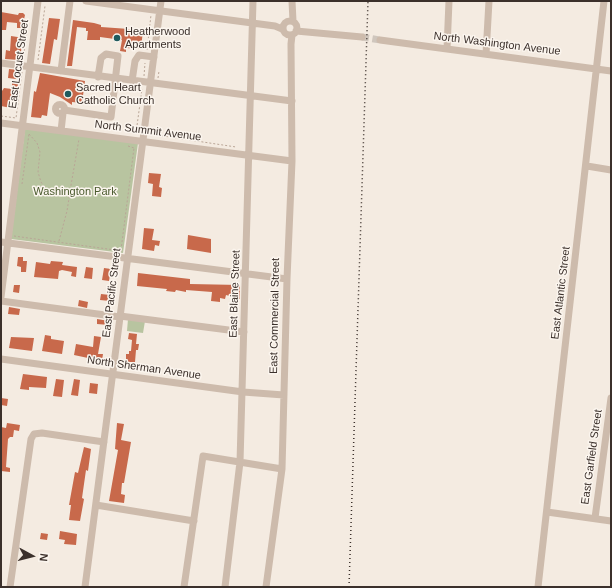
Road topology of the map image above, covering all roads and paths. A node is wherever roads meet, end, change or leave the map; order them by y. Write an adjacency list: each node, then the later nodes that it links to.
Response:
1 (38, 1): 19 (street, East Locust Street)
2 (70, 1): 22 (street)
3 (86, 1): 10 (street)
4 (161, 1): 10 (street, East Pacific Street)
5 (253, 1): 11 (street, East Blaine Street)
6 (449, 1): 15 (street)
7 (489, 1): 16 (street)
8 (604, 1): 20 (street, East Atlantic Street)
9 (292, 3): 12 (street, East Commercial Street)
10 (160, 11): 11 (street); 17 (street, East Pacific Street)
11 (253, 24): 12 (street); 27 (street, East Blaine Street)
12 (288, 27): 13 (street); 28 (street, East Commercial Street)
13 (362, 37)
14 (380, 40): 15 (street, North Washington Avenue)
15 (447, 49): 16 (street, North Washington Avenue)
16 (486, 54): 20 (street, North Washington Avenue)
17 (154, 57): 25 (street); 26 (street, East Pacific Street)
18 (1, 63): 19 (street)
19 (30, 67): 22 (street); 32 (street, East Locust Street)
20 (596, 68): 21 (street, North Washington Avenue); 39 (street, East Atlantic Street)
21 (611, 70)
22 (61, 71): 23 (street)
23 (98, 77): 24 (street); 24 (street)
24 (115, 79): 25 (street); 33 (street)
25 (132, 81): 26 (street)
26 (150, 83): 27 (street); 36 (street, East Pacific Street)
27 (251, 97): 28 (street); 37 (street, East Blaine Street)
28 (292, 101): 38 (street, East Commercial Street)
29 (1, 116): 30 (path)
30 (16, 118)
31 (1, 123): 32 (street, North Summit Avenue)
32 (24, 127): 33 (street, North Summit Avenue); 41 (path); 44 (street, East Locust Street)
33 (61, 131): 36 (street, North Summit Avenue)
34 (150, 135): 37 (path)
35 (79, 137): 41 (path)
36 (138, 143): 37 (street, North Summit Avenue); 45 (path); 48 (street, East Pacific Street)
37 (250, 152): 38 (street, North Summit Avenue); 49 (street, East Blaine Street)
38 (292, 161): 50 (street, East Commercial Street)
39 (587, 166): 40 (street); 64 (street, East Atlantic Street)
40 (611, 170)
41 (70, 191): 43 (path)
42 (12, 236): 43 (path)
43 (59, 242): 45 (path)
44 (5, 243): 48 (street); 51 (street, East Locust Street)
45 (121, 250): 46 (path); 47 (path)
46 (123, 251)
47 (120, 253)
48 (127, 258): 49 (street); 53 (street, East Pacific Street)
49 (246, 274): 50 (street); 54 (street, East Blaine Street)
50 (287, 279): 58 (street, East Commercial Street)
51 (1, 297)
52 (1, 301): 53 (street)
53 (120, 317): 54 (street); 56 (street, East Pacific Street)
54 (244, 332): 57 (street, East Blaine Street)
55 (1, 359): 56 (street, North Sherman Avenue)
56 (112, 375): 57 (street, North Sherman Avenue); 60 (street, East Pacific Street)
57 (243, 392): 58 (street, North Sherman Avenue); 61 (street, East Blaine Street)
58 (284, 396): 62 (street, East Commercial Street)
59 (611, 398): 65 (street, East Garfield Street)
60 (104, 442): 63 (street, East Pacific Street); 68 (street)
61 (240, 462): 62 (street); 66 (street); 71 (street, East Blaine Street)
62 (282, 469): 72 (street, East Commercial Street)
63 (96, 505): 66 (street); 69 (street, East Pacific Street)
64 (547, 512): 65 (street); 73 (street, East Atlantic Street)
65 (595, 518): 67 (street)
66 (194, 521): 70 (street)
67 (611, 521)
68 (10, 587)
69 (85, 587)
70 (184, 587)
71 (225, 587)
72 (266, 587)
73 (538, 587)

